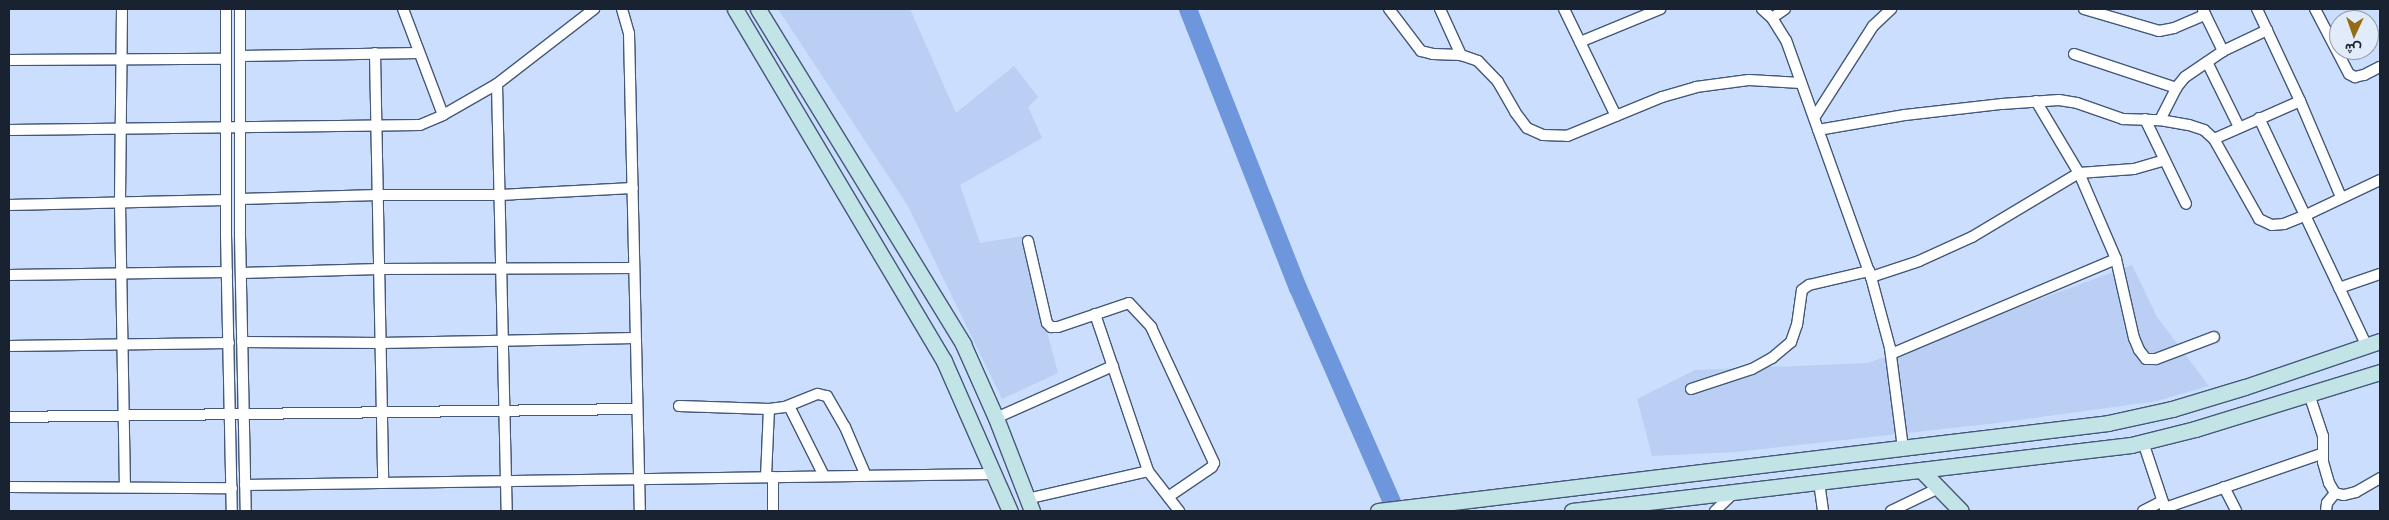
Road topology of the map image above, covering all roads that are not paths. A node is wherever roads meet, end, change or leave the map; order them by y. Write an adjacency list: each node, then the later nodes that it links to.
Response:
1 (122, 9): 29 (street)
2 (226, 9): 30 (street)
3 (240, 9): 28 (street)
4 (403, 9): 25 (street)
5 (594, 9): 35 (street)
6 (622, 9): 56 (street)
7 (736, 9): 109 (street)
8 (758, 9): 103 (street)
9 (1389, 9): 27 (street)
10 (1440, 9): 27 (street)
11 (1564, 9): 22 (street)
12 (1660, 9): 22 (street)
13 (1762, 9): 20 (street)
14 (1785, 9): 20 (street)
15 (1891, 9): 41 (street)
16 (2084, 9): 19 (street)
17 (2257, 9): 21 (street)
18 (2315, 9): 33 (street)
19 (2204, 12): 23 (street)
20 (1772, 18): 34 (street)
21 (2267, 30): 23 (street); 38 (street)
22 (1580, 42): 40 (street)
23 (2223, 51): 32 (street)
24 (375, 53): 25 (street); 28 (street); 45 (street)
25 (420, 53): 39 (street)
26 (2074, 54): 36 (street)
27 (1461, 55): 40 (street)
28 (241, 56): 47 (street)
29 (121, 59): 30 (street); 31 (street); 49 (street)
30 (226, 59): 46 (street)
31 (9, 60)
32 (2207, 62): 36 (street); 48 (street)
33 (2380, 67)
34 (1801, 83): 40 (street); 41 (street)
35 (497, 84): 39 (street); 58 (street)
36 (2176, 88): 44 (street)
37 (2036, 101): 43 (street); 51 (street); 54 (street)
38 (2300, 101): 42 (street); 59 (street)
39 (443, 115): 45 (street)
40 (1616, 116)
41 (1814, 118): 51 (street)
42 (2259, 118): 48 (street); 65 (street)
43 (2145, 119): 44 (street); 53 (street)
44 (2160, 120): 52 (street)
45 (377, 126): 47 (street); 57 (street)
46 (226, 127): 47 (street); 49 (street); 61 (street)
47 (242, 127): 60 (street)
48 (2239, 127): 52 (street)
49 (120, 129): 50 (street); 62 (street)
50 (9, 130)
51 (1818, 130): 75 (street)
52 (2214, 139): 65 (street)
53 (2165, 160): 54 (street); 63 (street)
54 (2080, 173): 67 (street); 75 (street)
55 (2380, 180): 59 (street)
56 (633, 188): 58 (street); 68 (street)
57 (378, 195): 58 (street); 60 (street); 69 (street)
58 (500, 195): 70 (street)
59 (2341, 197): 65 (street)
60 (240, 199): 73 (street)
61 (226, 200): 62 (street); 71 (street)
62 (120, 203): 64 (street); 72 (street)
63 (2186, 204)
64 (9, 205)
65 (2304, 216): 77 (street)
66 (1028, 241): 78 (street)
67 (2116, 259): 79 (street); 88 (street)
68 (634, 268): 70 (street); 80 (street)
69 (379, 269): 70 (street); 73 (street); 84 (street)
70 (501, 270): 81 (street)
71 (227, 272): 72 (street); 83 (street)
72 (122, 273): 74 (street); 86 (street)
73 (241, 273): 82 (street)
74 (9, 274)
75 (1870, 274): 88 (street); 91 (street)
76 (2380, 274): 77 (street)
77 (2338, 288): 85 (street)
78 (1095, 314): 89 (street); 126 (street)
79 (2214, 337)
80 (635, 338): 81 (street); 96 (street)
81 (502, 341): 84 (street); 95 (street)
82 (242, 342): 84 (street); 99 (street)
83 (229, 343): 86 (street); 100 (street)
84 (380, 343): 98 (street)
85 (2374, 344): 105 (street)
86 (123, 345): 87 (street); 101 (street)
87 (9, 346)
88 (1891, 354): 105 (street)
89 (1113, 366): 103 (street); 108 (street)
90 (2380, 372): 92 (street)
91 (1691, 389)
92 (2308, 394): 104 (street); 106 (street)
93 (679, 406): 97 (street)
94 (789, 406): 97 (street); 110 (street); 111 (street)
95 (504, 409): 96 (street); 98 (street); 115 (street)
96 (637, 409): 114 (street)
97 (770, 409): 112 (street)
98 (381, 412): 99 (street); 117 (street)
99 (244, 414): 100 (street); 118 (street)
100 (230, 415): 101 (street); 122 (street)
101 (124, 416): 102 (street); 120 (street)
102 (9, 417)
103 (996, 418): 127 (street)
104 (2143, 442): 107 (street); 128 (street)
105 (1903, 448): 137 (street)
106 (2321, 454): 121 (street); 125 (street)
107 (1921, 470): 116 (street); 123 (street)
108 (1148, 471): 126 (street); 127 (street)
109 (994, 474): 111 (street); 134 (street)
110 (824, 476): 111 (street); 112 (street)
111 (866, 476)
112 (769, 477): 114 (street); 133 (street)
113 (2380, 478): 125 (street)
114 (638, 479): 115 (street); 132 (street)
115 (505, 481): 117 (street); 131 (street)
116 (1819, 482): 124 (street); 140 (street)
117 (383, 483): 118 (street)
118 (245, 484): 130 (street)
119 (9, 487): 120 (street)
120 (125, 487): 122 (street)
121 (2224, 487): 128 (street); 144 (street)
122 (232, 488): 129 (street)
123 (1939, 488): 141 (street); 142 (street)
124 (1735, 492): 138 (street); 139 (street)
125 (2335, 493): 145 (street)
126 (1168, 497): 136 (street)
127 (1029, 500): 135 (street)
128 (2165, 507): 143 (street)
129 (232, 511)
130 (246, 511)
131 (507, 511)
132 (640, 511)
133 (773, 511)
134 (1010, 511)
135 (1043, 511)
136 (1178, 511)
137 (1378, 511)
138 (1572, 511)
139 (1715, 511)
140 (1823, 511)
141 (1891, 511)
142 (1960, 511)
143 (2142, 511)
144 (2236, 511)
145 (2326, 511)

